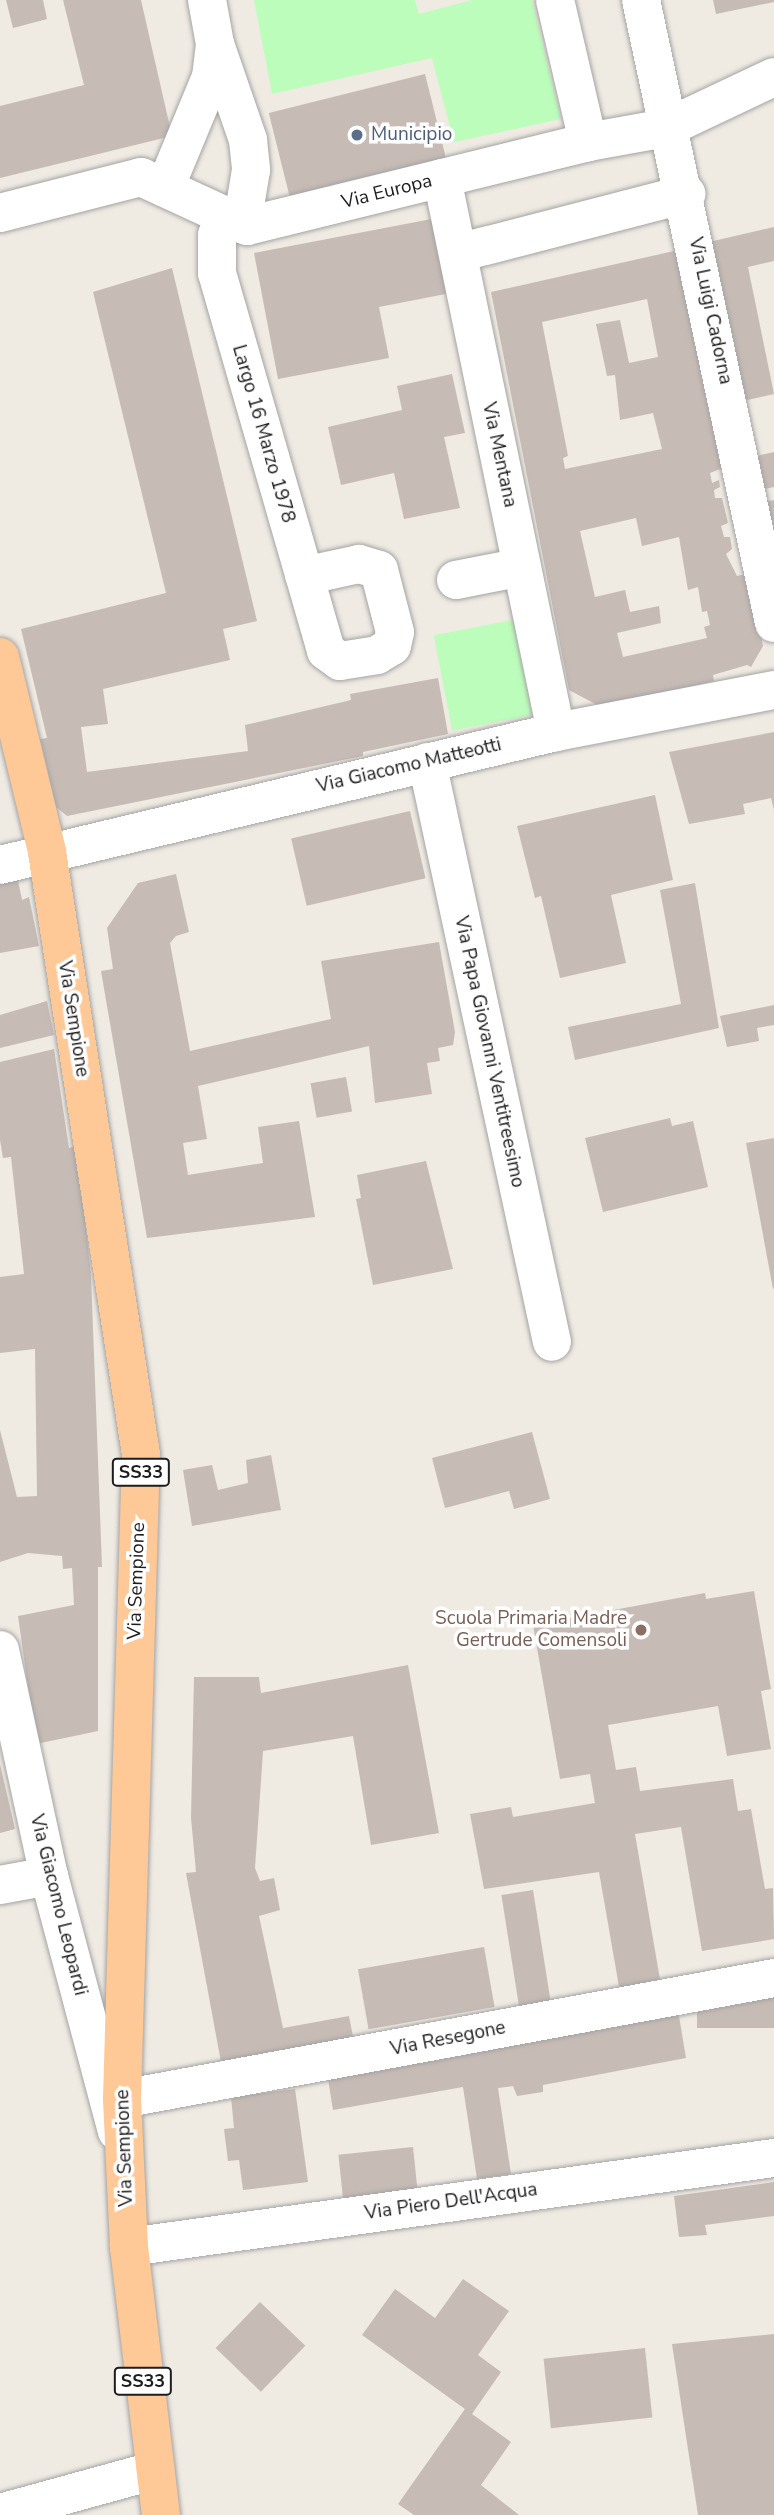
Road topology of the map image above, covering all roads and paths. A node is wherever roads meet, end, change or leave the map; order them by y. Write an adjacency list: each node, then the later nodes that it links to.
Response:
1 (207, 0): 4 (street)
2 (555, 0): 7 (street)
3 (641, 0): 6 (street, Via Luigi Cadorna)
4 (215, 44): 9 (street); 12 (street, Largo 16 Marzo 1978)
5 (774, 77): 6 (street, Via Europa)
6 (666, 128): 7 (street, Via Europa); 10 (street, Via Luigi Cadorna)
7 (588, 142): 8 (street, Via Europa)
8 (442, 178): 12 (street, Via Europa); 13 (street, Via Mentana)
9 (165, 188): 11 (street); 12 (street)
10 (686, 194): 13 (street); 17 (street, Via Luigi Cadorna)
11 (0, 213)
12 (233, 219): 15 (street, Largo 16 Marzo 1978)
13 (457, 253): 14 (street, Via Mentana)
14 (522, 567): 16 (street); 20 (street, Via Mentana)
15 (304, 576): 15 (street, Largo 16 Marzo 1978)
16 (456, 580)
17 (774, 623)
18 (0, 657): 22 (main road, Via Sempione / SS33)
19 (774, 690): 20 (street, Via Giacomo Matteotti)
20 (556, 732): 21 (street, Via Giacomo Matteotti)
21 (427, 762): 22 (street, Via Giacomo Matteotti); 24 (street, Via Papa Giovanni Ventitreesimo)
22 (47, 852): 23 (street, Via Giacomo Matteotti); 29 (main road, Via Sempione / SS33)
23 (0, 865)
24 (552, 1342)
25 (0, 1650): 26 (street, Via Giacomo Leopardi)
26 (50, 1876): 27 (street); 30 (street, Via Giacomo Leopardi)
27 (0, 1885)
28 (774, 1978): 29 (street, Via Resegone)
29 (122, 2099): 30 (main road, Via Sempione / SS33)
30 (125, 2157): 32 (main road, Via Sempione / SS33)
31 (774, 2158): 32 (street, Via Piero Dell'Acqua)
32 (129, 2247): 33 (main road, Via Sempione / SS33)
33 (153, 2471): 34 (street); 35 (main road, Via Sempione / SS33)
34 (0, 2513)
35 (162, 2515)

